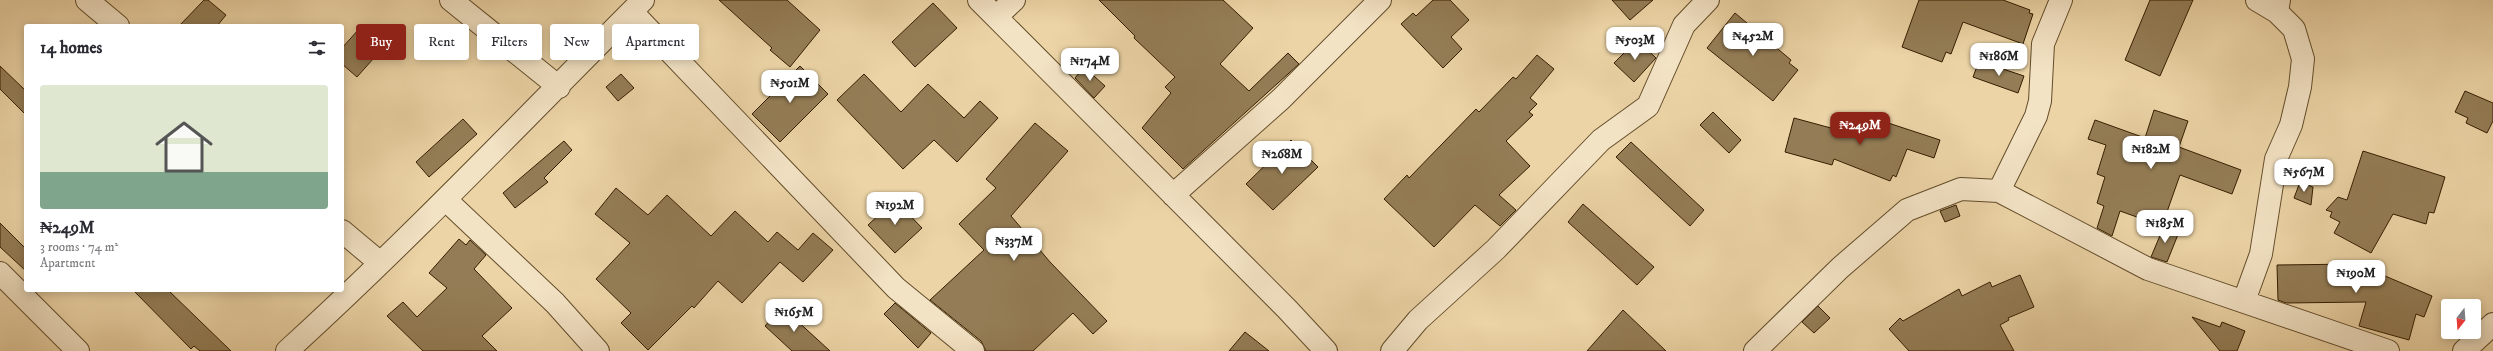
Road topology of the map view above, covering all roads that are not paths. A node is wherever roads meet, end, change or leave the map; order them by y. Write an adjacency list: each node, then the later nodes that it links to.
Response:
1 (87, 0): 12 (street)
2 (451, 0): 13 (street)
3 (979, 0): 11 (street)
4 (1014, 0): 11 (street)
5 (1380, 0): 15 (street)
6 (1708, 0): 27 (street)
7 (2060, 0): 14 (street)
8 (2257, 0): 10 (street)
9 (638, 6): 13 (street); 25 (street)
10 (2278, 6): 20 (street)
11 (996, 17): 15 (street)
12 (116, 24)
13 (559, 87): 16 (street)
14 (1999, 191): 20 (street); 28 (street)
15 (1173, 195): 26 (street)
16 (446, 200): 18 (street); 24 (street)
17 (344, 233): 18 (street)
18 (380, 262): 23 (street)
19 (0, 273): 22 (street)
20 (2244, 301): 29 (street)
21 (2493, 324): 30 (street)
22 (78, 351)
23 (287, 351)
24 (598, 351)
25 (973, 351)
26 (1326, 351)
27 (1392, 351)
28 (1755, 351)
29 (2388, 351)
30 (2464, 351)

